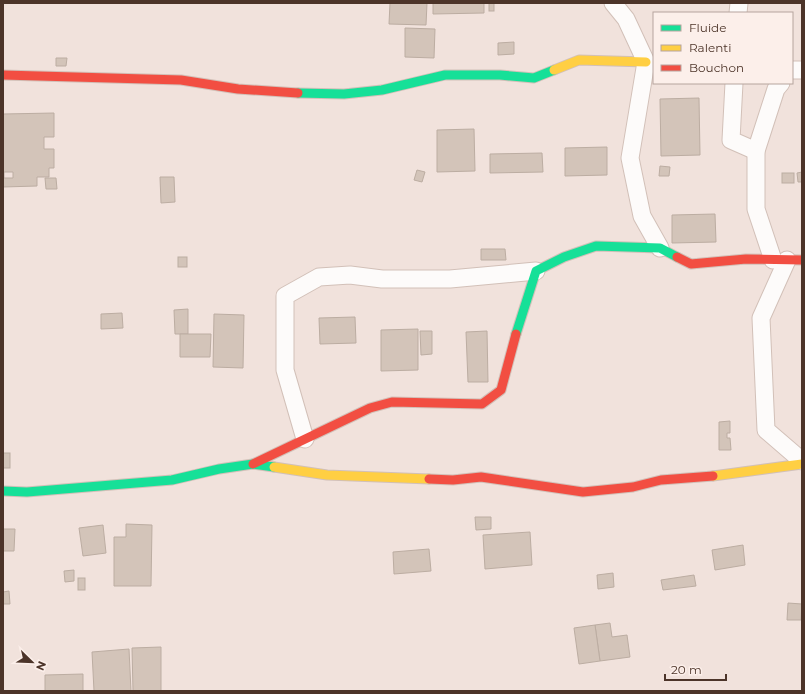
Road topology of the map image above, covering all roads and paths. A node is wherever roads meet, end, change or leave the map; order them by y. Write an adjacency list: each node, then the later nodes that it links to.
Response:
1 (612, 3): 2 (street)
2 (646, 62): 3 (street); 7 (street)
3 (3, 75)
4 (734, 84): 6 (street)
5 (780, 84): 6 (street)
6 (756, 151): 8 (street)
7 (660, 248): 8 (street); 9 (street)
8 (788, 260): 11 (street)
9 (536, 272): 10 (street); 10 (street)
10 (305, 438): 12 (street)
11 (802, 461)
12 (253, 464): 13 (street); 14 (street)
13 (802, 464)
14 (3, 491)

